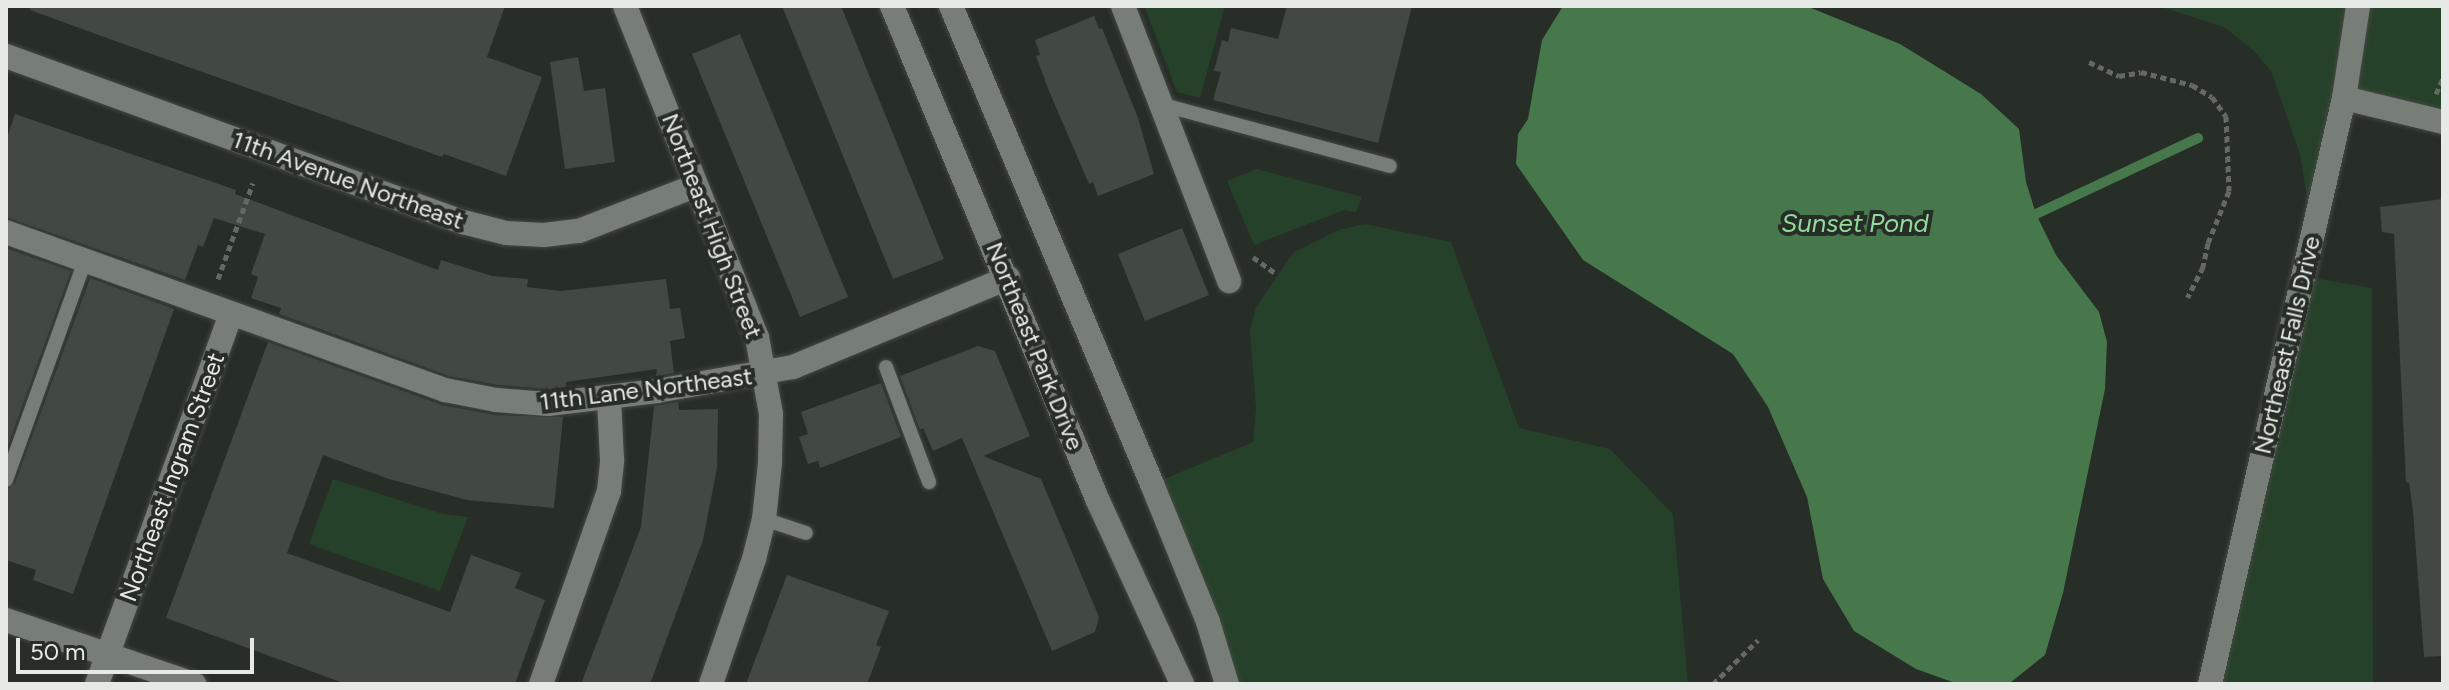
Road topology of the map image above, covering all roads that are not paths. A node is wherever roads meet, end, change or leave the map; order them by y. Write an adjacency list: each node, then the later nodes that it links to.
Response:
1 (625, 6): 11 (street, Northeast High Street)
2 (892, 6): 14 (street, Northeast Park Drive)
3 (951, 6): 31 (street)
4 (1123, 6): 8 (street)
5 (2358, 6): 7 (street, Northeast Falls Drive)
6 (6, 56): 11 (street, 11th Avenue Northeast)
7 (2344, 98): 9 (street); 32 (street, Northeast Falls Drive)
8 (1160, 104): 10 (lane); 15 (street)
9 (2443, 122)
10 (1390, 166)
11 (695, 186): 18 (street, Northeast High Street)
12 (6, 232): 13 (street, 11th Lane Northeast)
13 (85, 261): 16 (street, 11th Lane Northeast); 20 (lane)
14 (1008, 278): 18 (street, 11th Lane Northeast); 30 (street, Northeast Park Drive)
15 (1229, 281)
16 (219, 310): 19 (street, 11th Lane Northeast); 25 (street, Northeast Ingram Street)
17 (886, 367): 21 (lane)
18 (765, 374): 19 (street, 11th Lane Northeast); 22 (street, Northeast High Street)
19 (609, 398): 28 (street)
20 (6, 480)
21 (929, 482)
22 (764, 519): 23 (lane); 29 (street, Northeast High Street)
23 (806, 533)
24 (6, 620): 25 (street)
25 (109, 653): 26 (street, Northeast Ingram Street); 27 (street)
26 (97, 684)
27 (194, 684)
28 (541, 684)
29 (711, 684)
30 (1182, 684)
31 (1227, 684)
32 (2210, 684)

